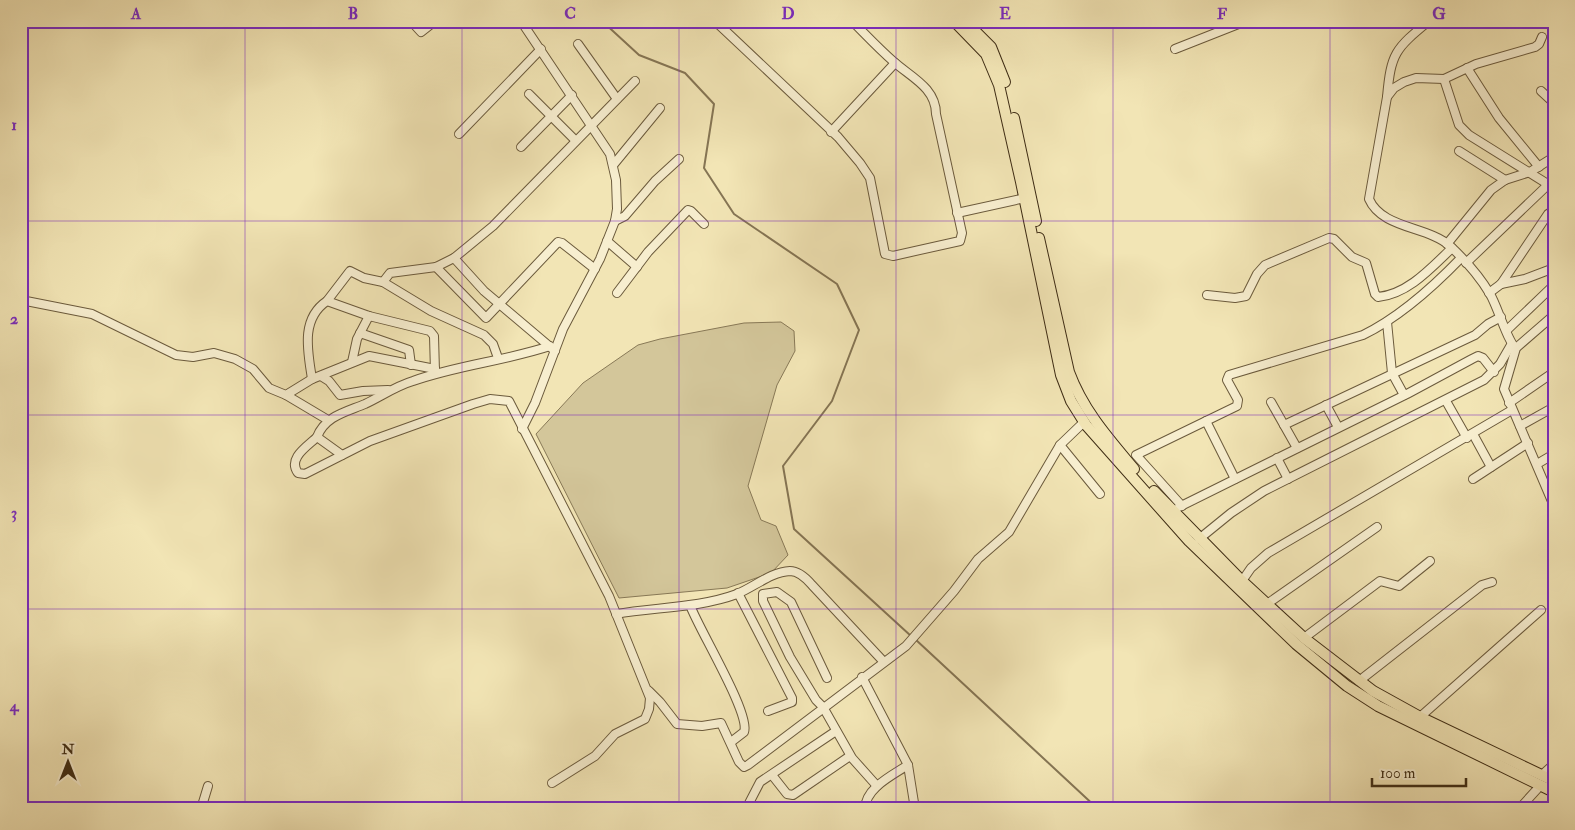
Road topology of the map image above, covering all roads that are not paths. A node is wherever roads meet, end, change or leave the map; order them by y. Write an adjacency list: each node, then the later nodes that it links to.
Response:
1 (411, 21): 2 (street)
2 (435, 21)
3 (521, 21): 15 (street)
4 (715, 21): 11 (street)
5 (731, 21): 11 (street)
6 (852, 21): 16 (street)
7 (954, 21): 41 (main road)
8 (965, 21): 41 (main road)
9 (1246, 21): 14 (street)
10 (1429, 21): 23 (street)
11 (724, 29): 29 (street)
12 (1542, 37): 17 (street)
13 (578, 44): 24 (street)
14 (1175, 48)
15 (541, 49): 22 (street); 30 (street)
16 (895, 63): 29 (street); 43 (street)
17 (1467, 68): 18 (street); 37 (street)
18 (1444, 79): 23 (street); 38 (street)
19 (635, 81): 24 (street)
20 (1541, 91): 25 (street)
21 (529, 94): 27 (street)
22 (572, 94): 27 (street); 28 (street)
23 (1387, 97): 47 (street)
24 (617, 99): 28 (street)
25 (1554, 103)
26 (660, 108): 36 (street)
27 (552, 116): 31 (street); 32 (street)
28 (593, 125): 31 (street); 36 (street)
29 (831, 132): 43 (street)
30 (459, 134)
31 (575, 140): 48 (street)
32 (521, 147)
33 (1459, 151): 39 (street)
34 (1554, 157): 37 (street)
35 (679, 159): 44 (street)
36 (614, 164): 44 (street)
37 (1539, 167): 38 (street)
38 (1530, 172): 39 (street); 40 (street)
39 (1505, 180): 47 (street)
40 (1552, 184): 49 (street)
41 (1027, 198): 43 (street); 90 (main road)
42 (1554, 210): 55 (street)
43 (957, 213)
44 (615, 222): 46 (street)
45 (704, 224): 51 (street)
46 (607, 241): 51 (street); 53 (street)
47 (1450, 246): 49 (street); 59 (street)
48 (454, 258): 50 (street); 62 (street)
49 (1463, 260): 58 (street); 66 (street)
50 (436, 267): 54 (street); 62 (street)
51 (637, 267): 57 (street)
52 (1554, 268): 55 (street)
53 (595, 269): 62 (street); 70 (street)
54 (384, 282): 61 (street); 71 (street)
55 (1501, 284): 58 (street)
56 (1554, 286): 67 (street)
57 (617, 293)
58 (1489, 293): 65 (street)
59 (1207, 295)
60 (21, 300): 82 (street)
61 (327, 301): 64 (street); 79 (street)
62 (499, 304): 70 (street)
63 (1554, 315): 69 (street)
64 (369, 316): 68 (street); 74 (street)
65 (1501, 318): 67 (street); 77 (street)
66 (1387, 322): 77 (street); 89 (street)
67 (1507, 330): 69 (street)
68 (360, 333): 72 (street); 73 (street)
69 (1514, 347): 75 (street); 86 (street)
70 (552, 348): 71 (street); 94 (street)
71 (498, 358): 74 (street)
72 (352, 362): 73 (street); 78 (street)
73 (411, 365): 74 (street)
74 (435, 371): 80 (street)
75 (1494, 372): 81 (street); 83 (street)
76 (1554, 372): 86 (street)
77 (1392, 374): 81 (street); 85 (street)
78 (321, 376): 79 (street); 80 (street)
79 (312, 379): 82 (street)
80 (388, 390): 88 (street)
81 (1404, 395): 93 (street)
82 (286, 396): 88 (street)
83 (1446, 401): 95 (street); 106 (street)
84 (1271, 402): 91 (street)
85 (1326, 405): 91 (street); 93 (street)
86 (1511, 407): 92 (street); 95 (street)
87 (1554, 407): 92 (street)
88 (328, 420): 96 (street)
89 (1206, 421): 105 (street); 110 (street)
90 (1088, 423): 98 (street); 112 (main road); 114 (main road)
91 (1284, 425): 99 (street)
92 (1520, 426): 97 (street)
93 (1338, 427): 99 (street)
94 (522, 429): 101 (street); 122 (street)
95 (1470, 436): 104 (street); 116 (street)
96 (317, 437): 101 (street); 101 (street)
97 (1528, 443): 103 (street); 104 (street)
98 (1060, 446): 109 (street); 124 (street)
99 (1297, 448): 102 (street)
100 (1554, 454): 103 (street)
101 (342, 455)
102 (1277, 458): 105 (street); 106 (street)
103 (1537, 464): 108 (street)
104 (1491, 467): 107 (street)
105 (1235, 479): 110 (street)
106 (1288, 480): 114 (street)
107 (1473, 480)
108 (1551, 492): 111 (street)
109 (1100, 494)
110 (1182, 506): 112 (street)
111 (1554, 506)
112 (1173, 511): 114 (main road)
113 (1377, 527): 119 (street)
114 (1197, 541): 116 (main road); 123 (main road)
115 (1430, 561): 123 (street)
116 (1242, 581): 119 (main road)
117 (1492, 582): 127 (street)
118 (738, 593): 120 (street); 124 (street); 130 (street)
119 (1268, 604): 123 (main road)
120 (690, 605): 122 (street); 133 (street)
121 (1541, 610): 131 (street)
122 (616, 614): 128 (street)
123 (1304, 643): 127 (main road); 142 (main road)
124 (884, 661): 126 (street)
125 (827, 678): 129 (street)
126 (862, 678): 129 (street); 136 (street)
127 (1359, 681): 131 (main road)
128 (649, 692): 133 (street); 139 (street)
129 (823, 707): 132 (street); 133 (street)
130 (768, 711)
131 (1420, 717): 138 (main road)
132 (836, 731): 134 (street); 137 (street)
133 (730, 742)
134 (850, 756): 137 (street); 141 (street)
135 (1554, 764): 138 (street)
136 (908, 765): 141 (street); 147 (street)
137 (772, 775): 145 (street)
138 (1546, 777): 142 (main road); 142 (main road)
139 (552, 783)
140 (208, 786): 144 (street)
141 (877, 786): 146 (street)
142 (1544, 788): 143 (street)
143 (1524, 805): 148 (street)
144 (201, 809)
145 (746, 809)
146 (865, 809)
147 (916, 809)
148 (1519, 809)

